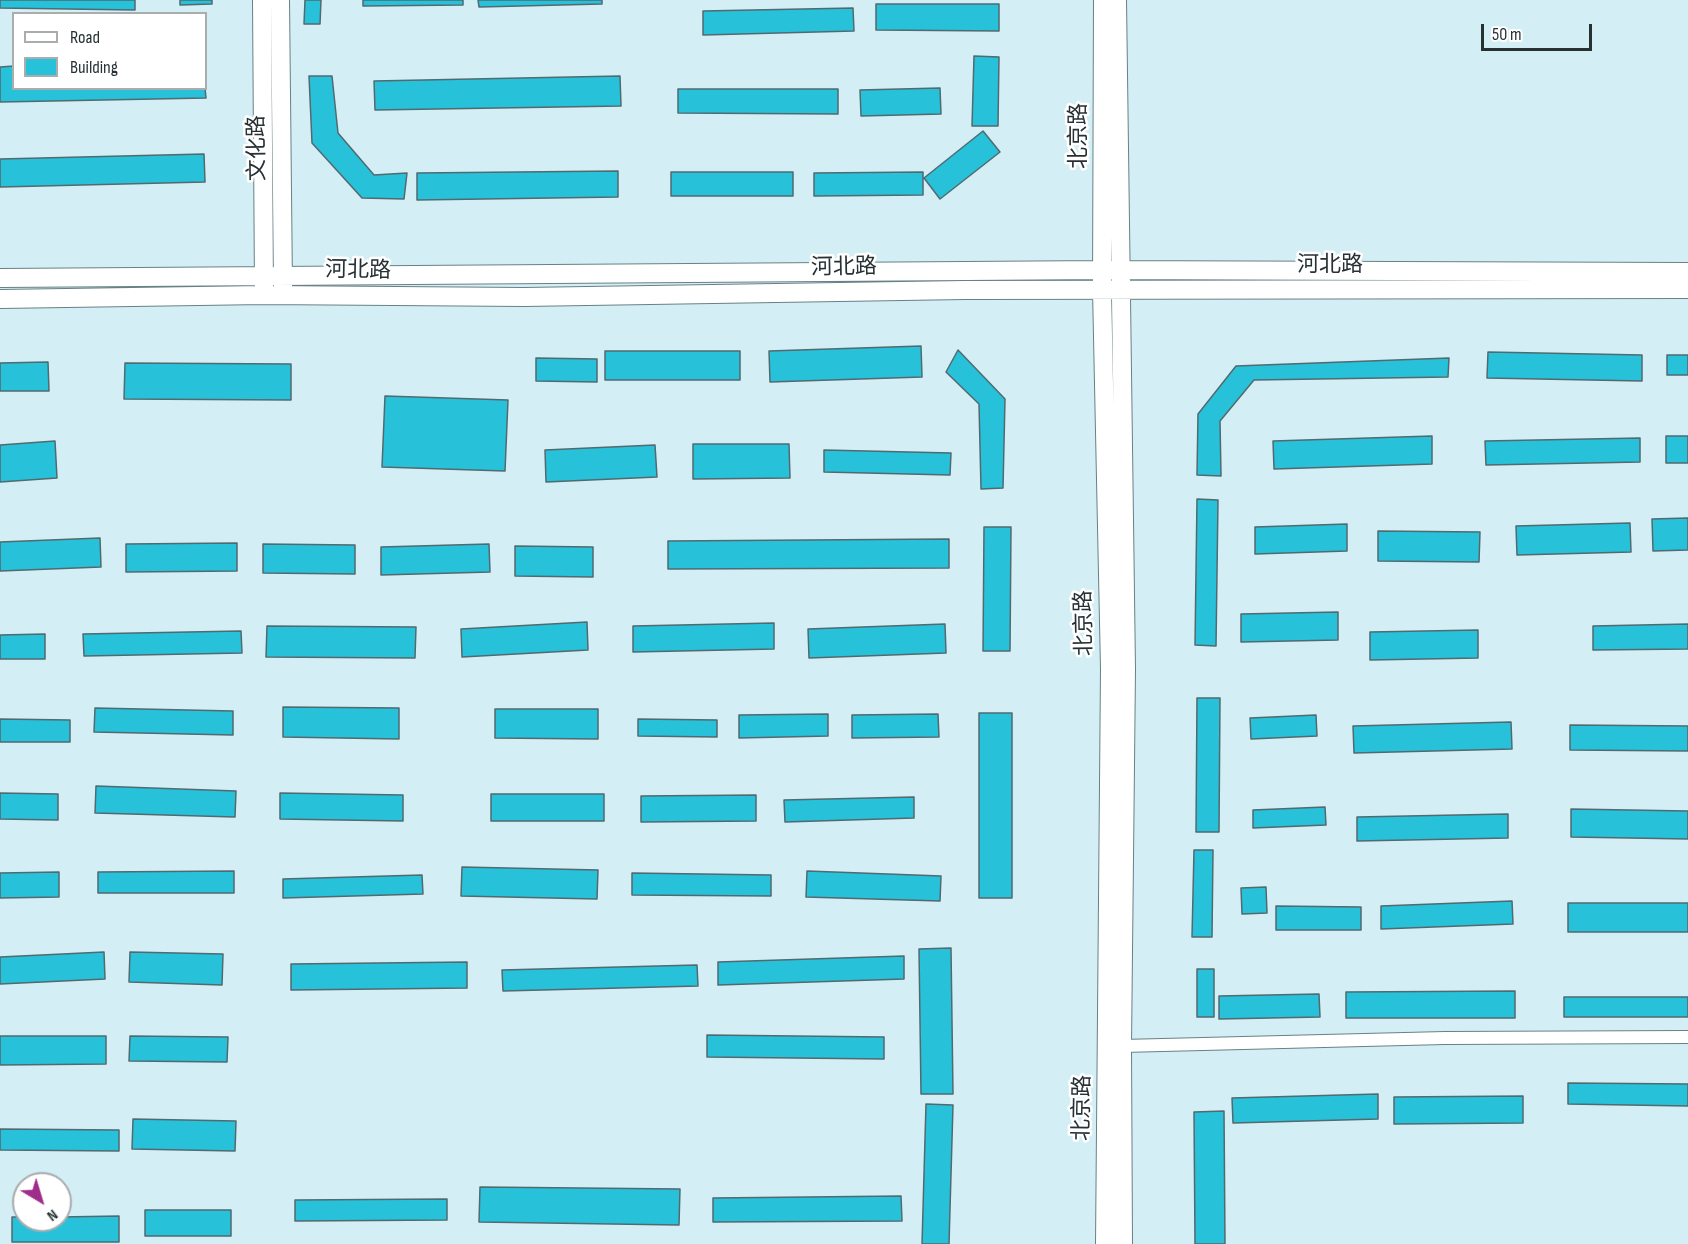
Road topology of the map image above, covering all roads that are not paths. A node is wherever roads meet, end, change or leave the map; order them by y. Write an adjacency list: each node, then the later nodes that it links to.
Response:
1 (262, 0): 9 (street, 文化路)
2 (280, 0): 7 (street, 文化路)
3 (1103, 0): 5 (street, 北京路)
4 (1117, 0): 5 (street, 北京路)
5 (1112, 270): 6 (street, 河北路); 7 (street, 河北路); 10 (street, 北京路); 11 (street, 北京路)
6 (1688, 272)
7 (283, 276): 9 (street, 文化路)
8 (0, 278): 9 (street, 河北路)
9 (271, 289): 10 (street, 河北路); 13 (street, 河北路)
10 (1102, 289): 11 (street, 河北路); 16 (street, 北京路)
11 (1121, 289): 12 (street, 河北路); 15 (street, 北京路)
12 (1688, 290)
13 (0, 299)
14 (1688, 1036): 15 (street)
15 (1122, 1046): 17 (street, 北京路)
16 (1105, 1244)
17 (1124, 1244)

